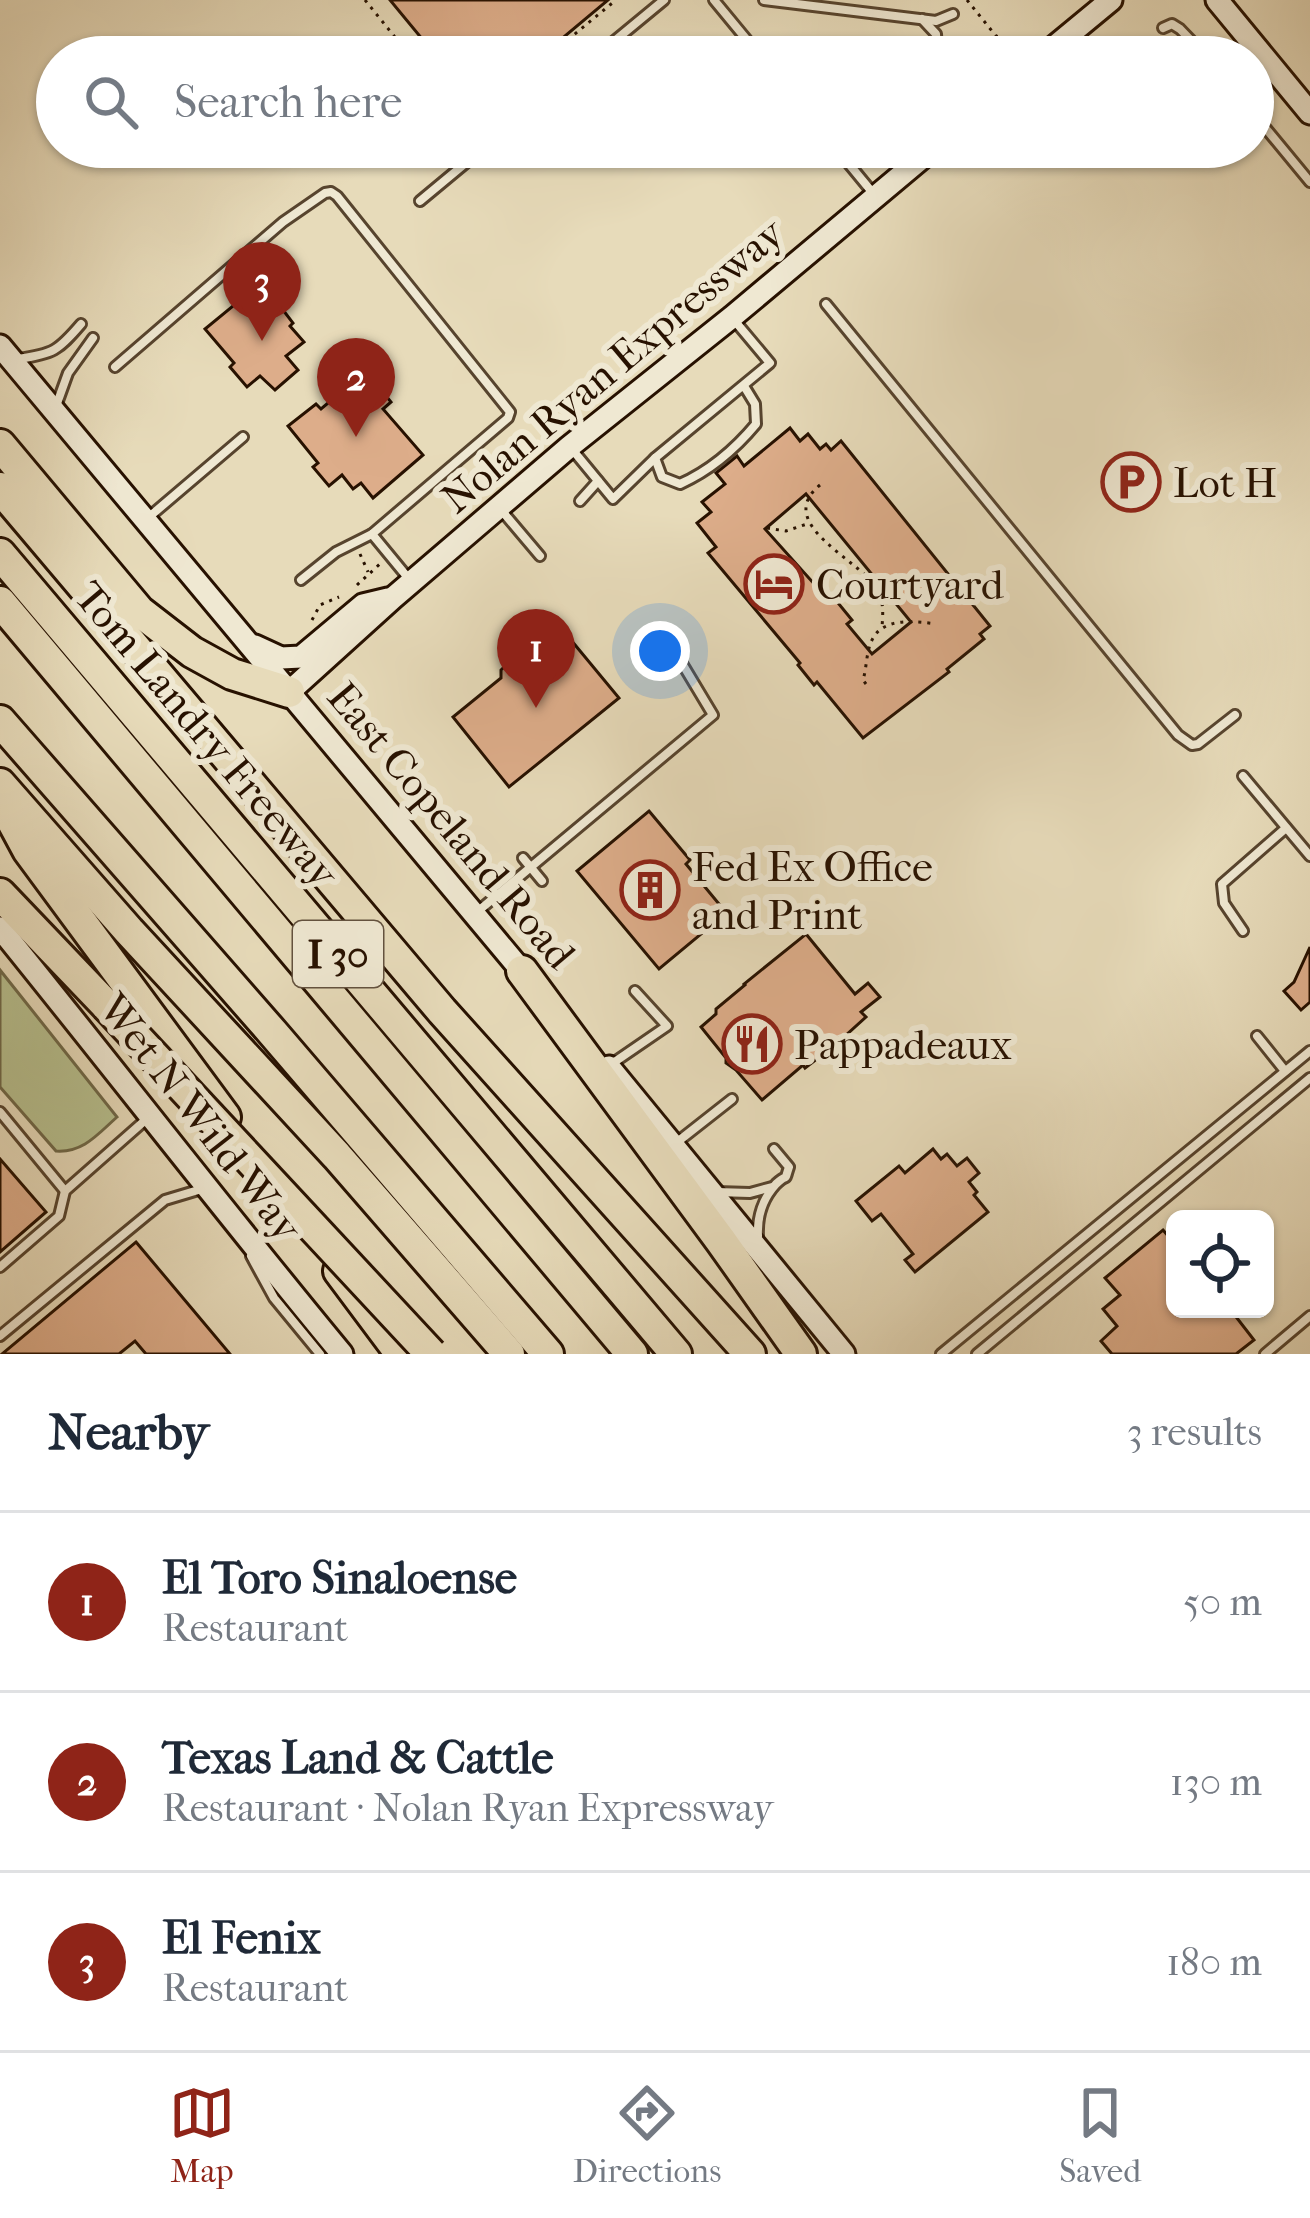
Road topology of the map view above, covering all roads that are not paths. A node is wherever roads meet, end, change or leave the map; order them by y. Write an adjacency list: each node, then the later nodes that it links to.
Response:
1 (664, 0): 9 (lane)
2 (714, 0): 10 (lane)
3 (764, 0): 7 (lane)
4 (1111, 0): 12 (main road)
5 (1216, 0): 14 (main road)
6 (953, 14): 7 (lane)
7 (921, 18): 11 (lane)
8 (1163, 28): 13 (lane)
9 (620, 36)
10 (744, 36)
11 (936, 36)
12 (1054, 36)
13 (1187, 36)
14 (1246, 36)
15 (1274, 70): 16 (main road)
16 (1310, 113)
17 (1274, 138): 21 (lane)
18 (460, 168): 23 (lane)
19 (853, 168): 22 (lane)
20 (909, 168): 22 (main road, Nolan Ryan Expressway)
21 (1310, 182)
22 (876, 196): 25 (main road, Nolan Ryan Expressway)
23 (420, 201)
24 (826, 304): 50 (lane)
25 (732, 317): 30 (lane); 34 (main road, Nolan Ryan Expressway)
26 (81, 324): 28 (lane)
27 (93, 338): 31 (lane)
28 (6, 353): 31 (main road, East Copeland Road)
29 (115, 367): 41 (lane)
30 (744, 386): 35 (lane); 35 (lane)
31 (54, 411): 40 (main road, East Copeland Road)
32 (243, 436): 40 (lane)
33 (0, 446): 49 (highway)
34 (569, 447): 36 (lane); 39 (main road, Nolan Ryan Expressway)
35 (655, 458): 36 (lane)
36 (598, 481): 38 (lane)
37 (0, 488): 95 (highway)
38 (580, 501)
39 (500, 508): 43 (lane); 45 (main road, Nolan Ryan Expressway)
40 (146, 520): 48 (main road, East Copeland Road)
41 (372, 534): 44 (lane); 45 (lane)
42 (0, 554): 94 (highway, Tom Landry Freeway / I 30)
43 (540, 556)
44 (301, 580)
45 (403, 590): 48 (main road, Nolan Ryan Expressway); 49 (main road, Nolan Ryan Expressway)
46 (0, 602): 93 (highway, I 30)
47 (662, 630): 58 (lane)
48 (247, 642): 49 (main road, East Copeland Road)
49 (289, 692): 61 (main road, East Copeland Road)
50 (1235, 715)
51 (0, 721): 92 (highway)
52 (1243, 776): 55 (lane)
53 (0, 784): 76 (highway)
54 (0, 798): 88 (highway)
55 (1286, 828): 56 (lane); 63 (lane)
56 (1310, 856)
57 (524, 858): 58 (lane)
58 (531, 868): 59 (lane); 61 (lane)
59 (542, 881)
60 (0, 894): 89 (highway, bridge)
61 (474, 914): 64 (main road, East Copeland Road)
62 (0, 928): 73 (main road, Wet N Wild Way)
63 (1243, 931)
64 (522, 971): 68 (main road, East Copeland Road); 96 (highway)
65 (635, 991): 68 (lane)
66 (1257, 1036): 69 (lane)
67 (1310, 1052): 69 (lane)
68 (608, 1065): 74 (main road, East Copeland Road)
69 (1286, 1071): 98 (lane)
70 (1310, 1078): 99 (lane)
71 (732, 1099): 74 (lane)
72 (0, 1112): 79 (lane)
73 (152, 1115): 78 (main road, Wet N Wild Way); 79 (lane)
74 (675, 1144): 80 (main road, East Copeland Road)
75 (774, 1149): 77 (lane)
76 (337, 1156): 90 (highway); 91 (highway)
77 (773, 1186): 80 (lane); 82 (lane)
78 (206, 1188): 81 (main road, Wet N Wild Way); 85 (lane)
79 (65, 1191): 83 (lane)
80 (713, 1192): 82 (main road, East Copeland Road)
81 (242, 1233): 86 (lane); 87 (main road, Wet N Wild Way)
82 (760, 1250): 97 (main road, East Copeland Road)
83 (0, 1267)
84 (1310, 1316): 100 (lane)
85 (0, 1336)
86 (320, 1354)
87 (342, 1354)
88 (401, 1354)
89 (431, 1354)
90 (483, 1354)
91 (509, 1354)
92 (548, 1354)
93 (632, 1354)
94 (676, 1354)
95 (750, 1354)
96 (801, 1354)
97 (844, 1354)
98 (941, 1354)
99 (976, 1354)
100 (1265, 1354)

